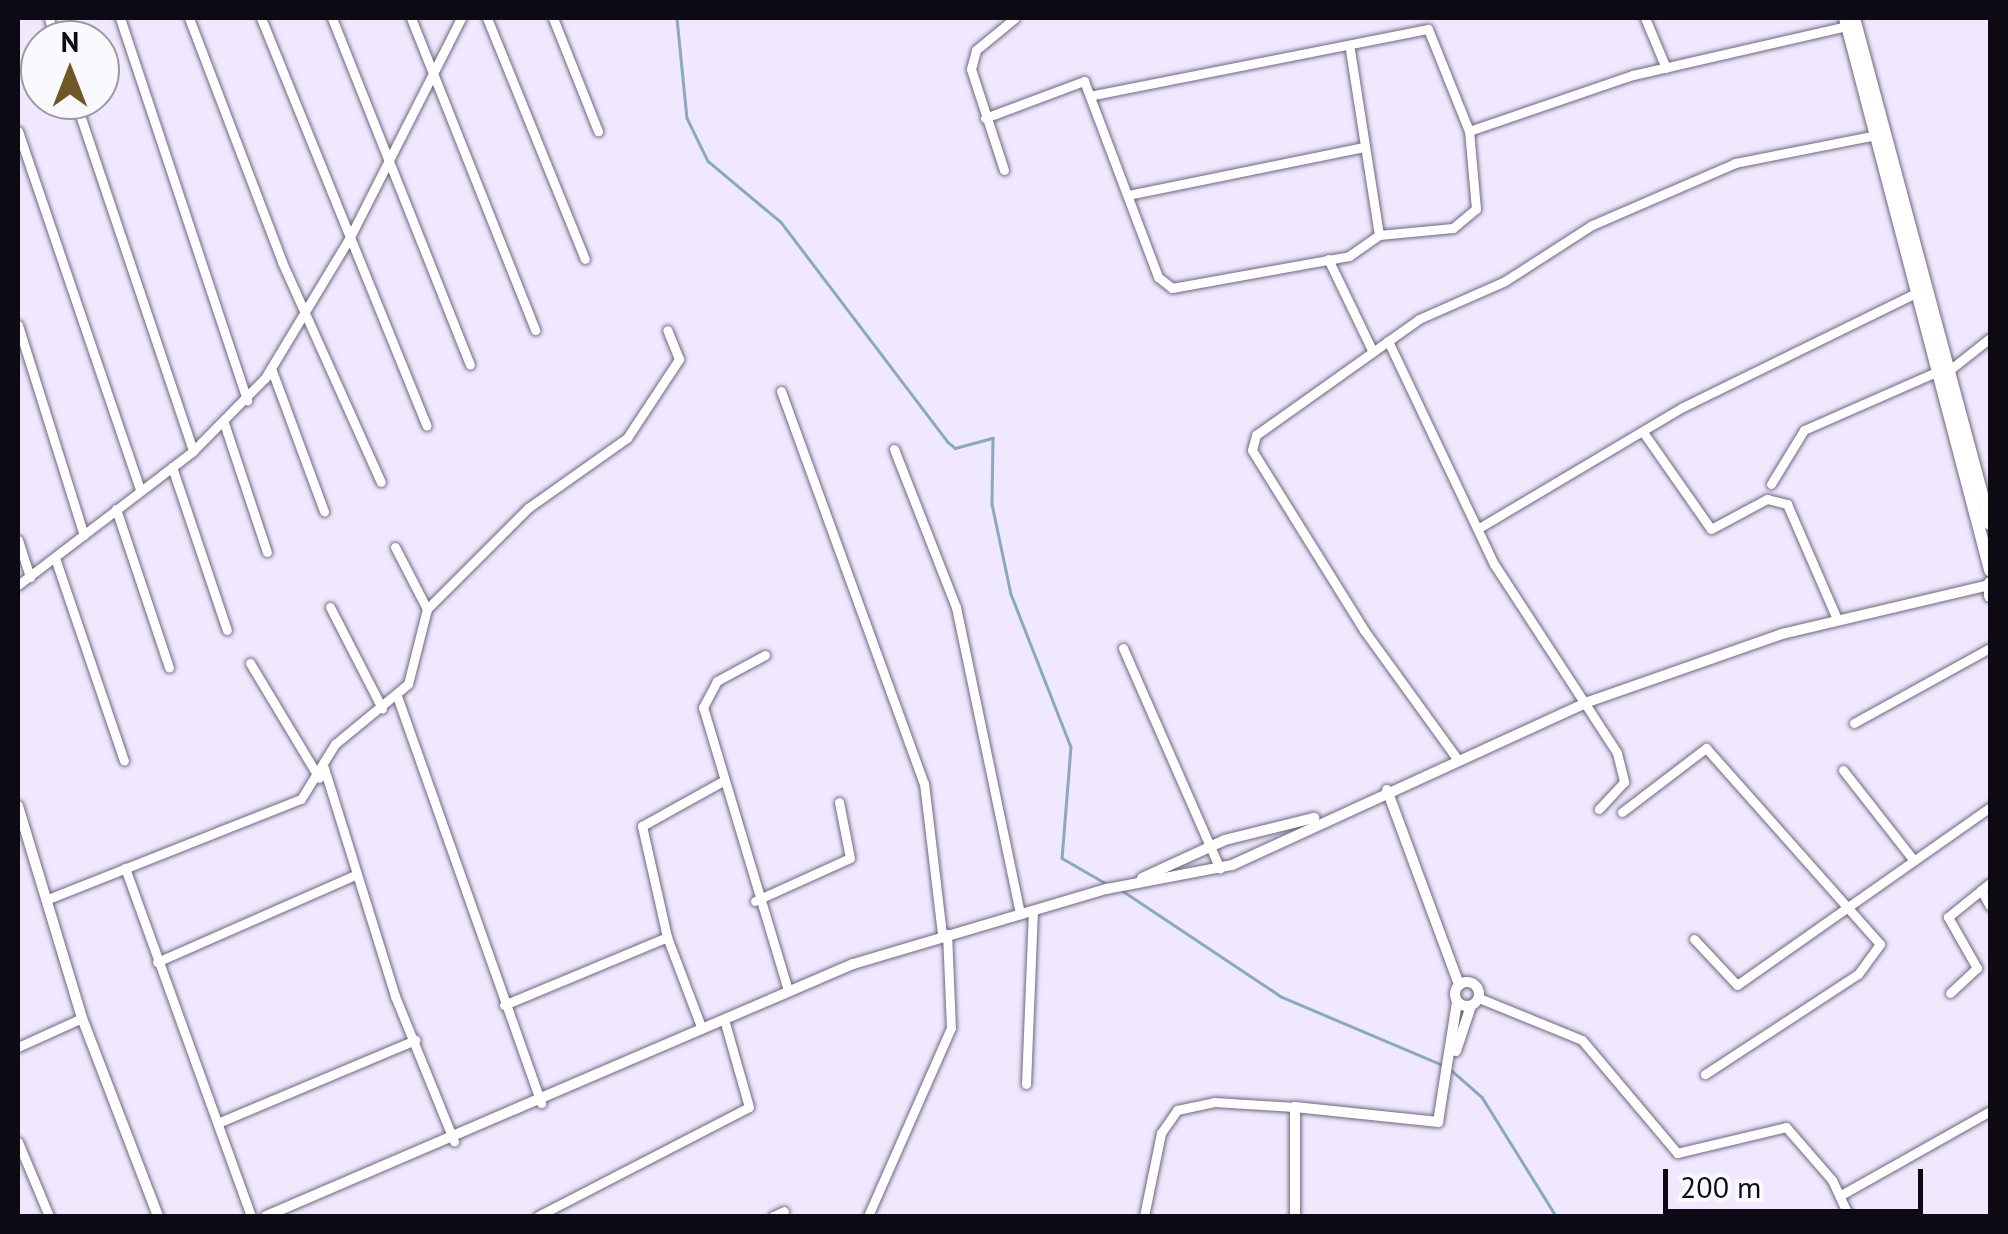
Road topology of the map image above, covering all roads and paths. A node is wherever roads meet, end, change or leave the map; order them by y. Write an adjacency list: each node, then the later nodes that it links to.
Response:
1 (120, 18): 44 (street)
2 (189, 18): 33 (street)
3 (261, 18): 29 (street)
4 (332, 18): 25 (street)
5 (410, 18): 16 (street)
6 (461, 18): 16 (street)
7 (487, 18): 30 (street)
8 (553, 18): 21 (street)
9 (1015, 18): 18 (street)
10 (1421, 18): 13 (street)
11 (1645, 18): 15 (street)
12 (1849, 20): 15 (street); 23 (main road); 42 (main road)
13 (1428, 29): 14 (street); 22 (street)
14 (1350, 50): 17 (street); 24 (street)
15 (1666, 68): 22 (street)
16 (432, 81): 25 (street); 35 (street)
17 (1094, 95): 18 (street); 27 (street)
18 (985, 118): 26 (street)
19 (82, 120): 49 (street)
20 (18, 131): 53 (street)
21 (598, 131)
22 (1469, 131): 28 (street)
23 (1872, 136): 32 (main road); 38 (street)
24 (1363, 147): 27 (street); 28 (street)
25 (390, 155): 29 (street); 40 (street)
26 (1004, 170)
27 (1128, 194): 31 (street)
28 (1379, 235): 31 (street)
29 (350, 237): 33 (street); 46 (street)
30 (585, 259)
31 (1328, 259): 39 (street)
32 (1914, 294): 42 (main road); 47 (street)
33 (306, 313): 41 (street); 51 (street)
34 (18, 326): 58 (street)
35 (534, 330)
36 (667, 330): 70 (street)
37 (1990, 338): 42 (street)
38 (1388, 341): 39 (street); 57 (street)
39 (1373, 352): 82 (street)
40 (470, 365)
41 (272, 368): 44 (street); 55 (street)
42 (1942, 372): 52 (street); 56 (main road); 63 (main road)
43 (782, 391): 108 (street)
44 (246, 400): 45 (street)
45 (224, 423): 49 (street); 61 (street)
46 (428, 426)
47 (1644, 432): 57 (street); 71 (street)
48 (894, 449): 107 (street)
49 (194, 450): 50 (street)
50 (172, 466): 53 (street); 72 (street)
51 (382, 482)
52 (1771, 484)
53 (140, 490): 54 (street)
54 (116, 509): 58 (street); 77 (street)
55 (324, 511)
56 (1990, 524)
57 (1479, 528): 79 (street)
58 (84, 535): 62 (street)
59 (18, 540): 64 (street)
60 (395, 547): 70 (street)
61 (266, 552)
62 (55, 558): 64 (street); 83 (street)
63 (1990, 570)
64 (30, 576): 66 (street)
65 (1990, 584): 67 (street); 68 (main road)
66 (18, 586)
67 (1970, 594): 68 (street); 71 (street)
68 (1990, 597)
69 (330, 607): 80 (street)
70 (428, 608): 78 (street)
71 (1837, 619): 79 (street)
72 (227, 630)
73 (1123, 648): 95 (street)
74 (1990, 648): 81 (street)
75 (766, 655): 87 (street)
76 (250, 663): 86 (street)
77 (169, 667)
78 (397, 696): 80 (street); 117 (street)
79 (1588, 702): 82 (street); 92 (street)
80 (382, 708): 84 (street)
81 (1854, 724)
82 (1458, 760): 88 (street)
83 (124, 761)
84 (323, 765): 86 (street); 99 (street)
85 (1843, 770): 96 (street)
86 (319, 778): 97 (street)
87 (721, 782): 103 (street); 109 (street)
88 (1387, 790): 94 (street); 112 (street)
89 (839, 802): 103 (street)
90 (18, 806): 102 (street)
91 (1990, 808): 96 (street)
92 (1599, 809)
93 (1622, 812): 105 (street)
94 (1334, 813): 95 (street); 98 (street)
95 (1208, 846): 98 (street); 100 (street)
96 (1912, 858): 105 (street)
97 (125, 868): 102 (street); 111 (street)
98 (1220, 869): 100 (street)
99 (355, 875): 111 (street); 121 (street)
100 (1133, 882): 106 (street)
101 (1986, 886): 104 (street); 114 (street)
102 (48, 899): 118 (street)
103 (755, 901): 113 (street)
104 (1990, 906)
105 (1850, 908): 110 (street); 124 (street)
106 (1033, 910): 107 (street); 125 (street)
107 (1020, 914): 108 (street)
108 (944, 934): 113 (street); 140 (street)
109 (667, 937): 117 (street); 120 (street)
110 (1694, 939)
111 (157, 962): 129 (street)
112 (1459, 985): 115 (street); 116 (street)
113 (788, 990): 119 (street)
114 (1950, 994)
115 (1458, 1002): 116 (street); 123 (street)
116 (1475, 1002): 123 (street); 132 (street)
117 (504, 1005): 126 (street)
118 (82, 1018): 122 (street); 135 (street)
119 (724, 1019): 120 (street); 138 (street)
120 (702, 1029): 126 (street)
121 (415, 1040): 129 (street); 130 (street)
122 (18, 1046)
123 (1454, 1056): 127 (street)
124 (1705, 1074)
125 (1026, 1084)
126 (541, 1103): 130 (street)
127 (1295, 1107): 141 (street); 142 (street)
128 (1990, 1110): 132 (street)
129 (220, 1122): 136 (street)
130 (454, 1141): 137 (street)
131 (18, 1142): 134 (street)
132 (1841, 1196): 143 (street)
133 (784, 1211): 139 (street)
134 (49, 1216)
135 (158, 1216)
136 (251, 1216)
137 (266, 1216)
138 (538, 1216)
139 (773, 1216)
140 (868, 1216)
141 (1144, 1216)
142 (1295, 1216)
143 (1849, 1216)

